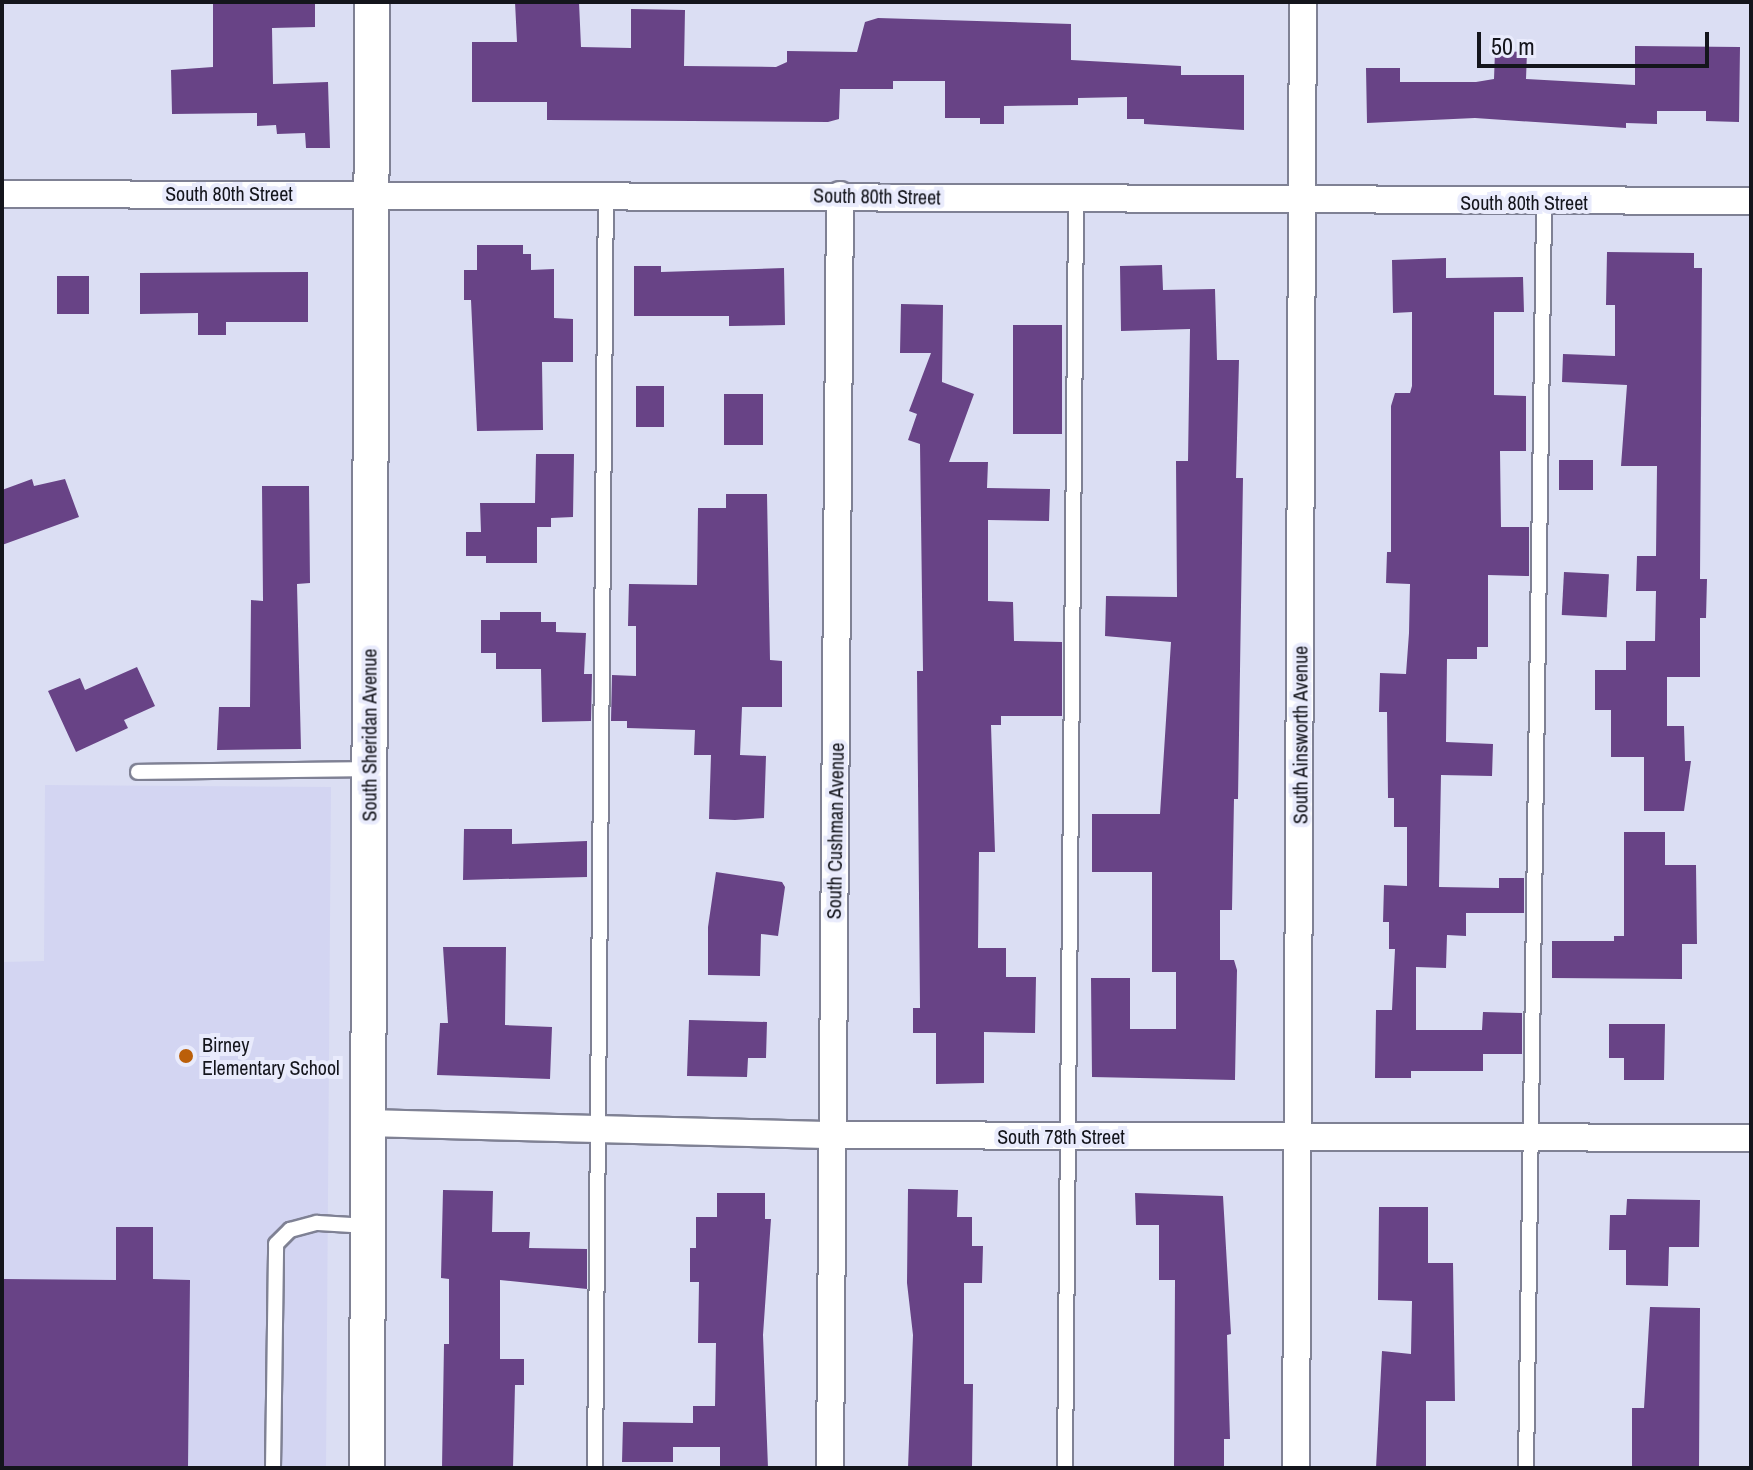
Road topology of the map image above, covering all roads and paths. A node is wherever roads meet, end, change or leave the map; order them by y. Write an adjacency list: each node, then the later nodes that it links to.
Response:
1 (372, 2): 3 (street, South Sheridan Avenue)
2 (1303, 2): 9 (street, South Ainsworth Avenue)
3 (372, 192): 4 (street, South 80th Street); 5 (street, South 80th Street); 11 (street, South Sheridan Avenue)
4 (606, 193): 6 (street, South 80th Street); 14 (lane)
5 (2, 194)
6 (840, 195): 7 (street, South 80th Street); 15 (street, South Cushman Avenue)
7 (1076, 199): 9 (street, South 80th Street); 16 (lane)
8 (1751, 201): 10 (street, South 80th Street)
9 (1304, 203): 10 (street, South 80th Street); 17 (street, South Ainsworth Avenue)
10 (1544, 203): 18 (lane)
11 (369, 769): 12 (lane); 13 (street, South Sheridan Avenue)
12 (138, 772)
13 (370, 1123): 14 (street, South 78th Street); 20 (street, South Sheridan Avenue)
14 (598, 1129): 15 (street, South 78th Street); 23 (lane)
15 (832, 1135): 16 (street, South 78th Street); 24 (street, South Cushman Avenue)
16 (1068, 1136): 17 (street, South 78th Street); 25 (lane)
17 (1297, 1138): 18 (street, South 78th Street); 26 (street, South Ainsworth Avenue)
18 (1530, 1138): 19 (street, South 78th Street); 27 (lane)
19 (1751, 1138)
20 (369, 1226): 21 (lane); 22 (street, South Sheridan Avenue)
21 (273, 1468)
22 (367, 1468)
23 (595, 1468)
24 (830, 1468)
25 (1065, 1468)
26 (1296, 1468)
27 (1526, 1468)

